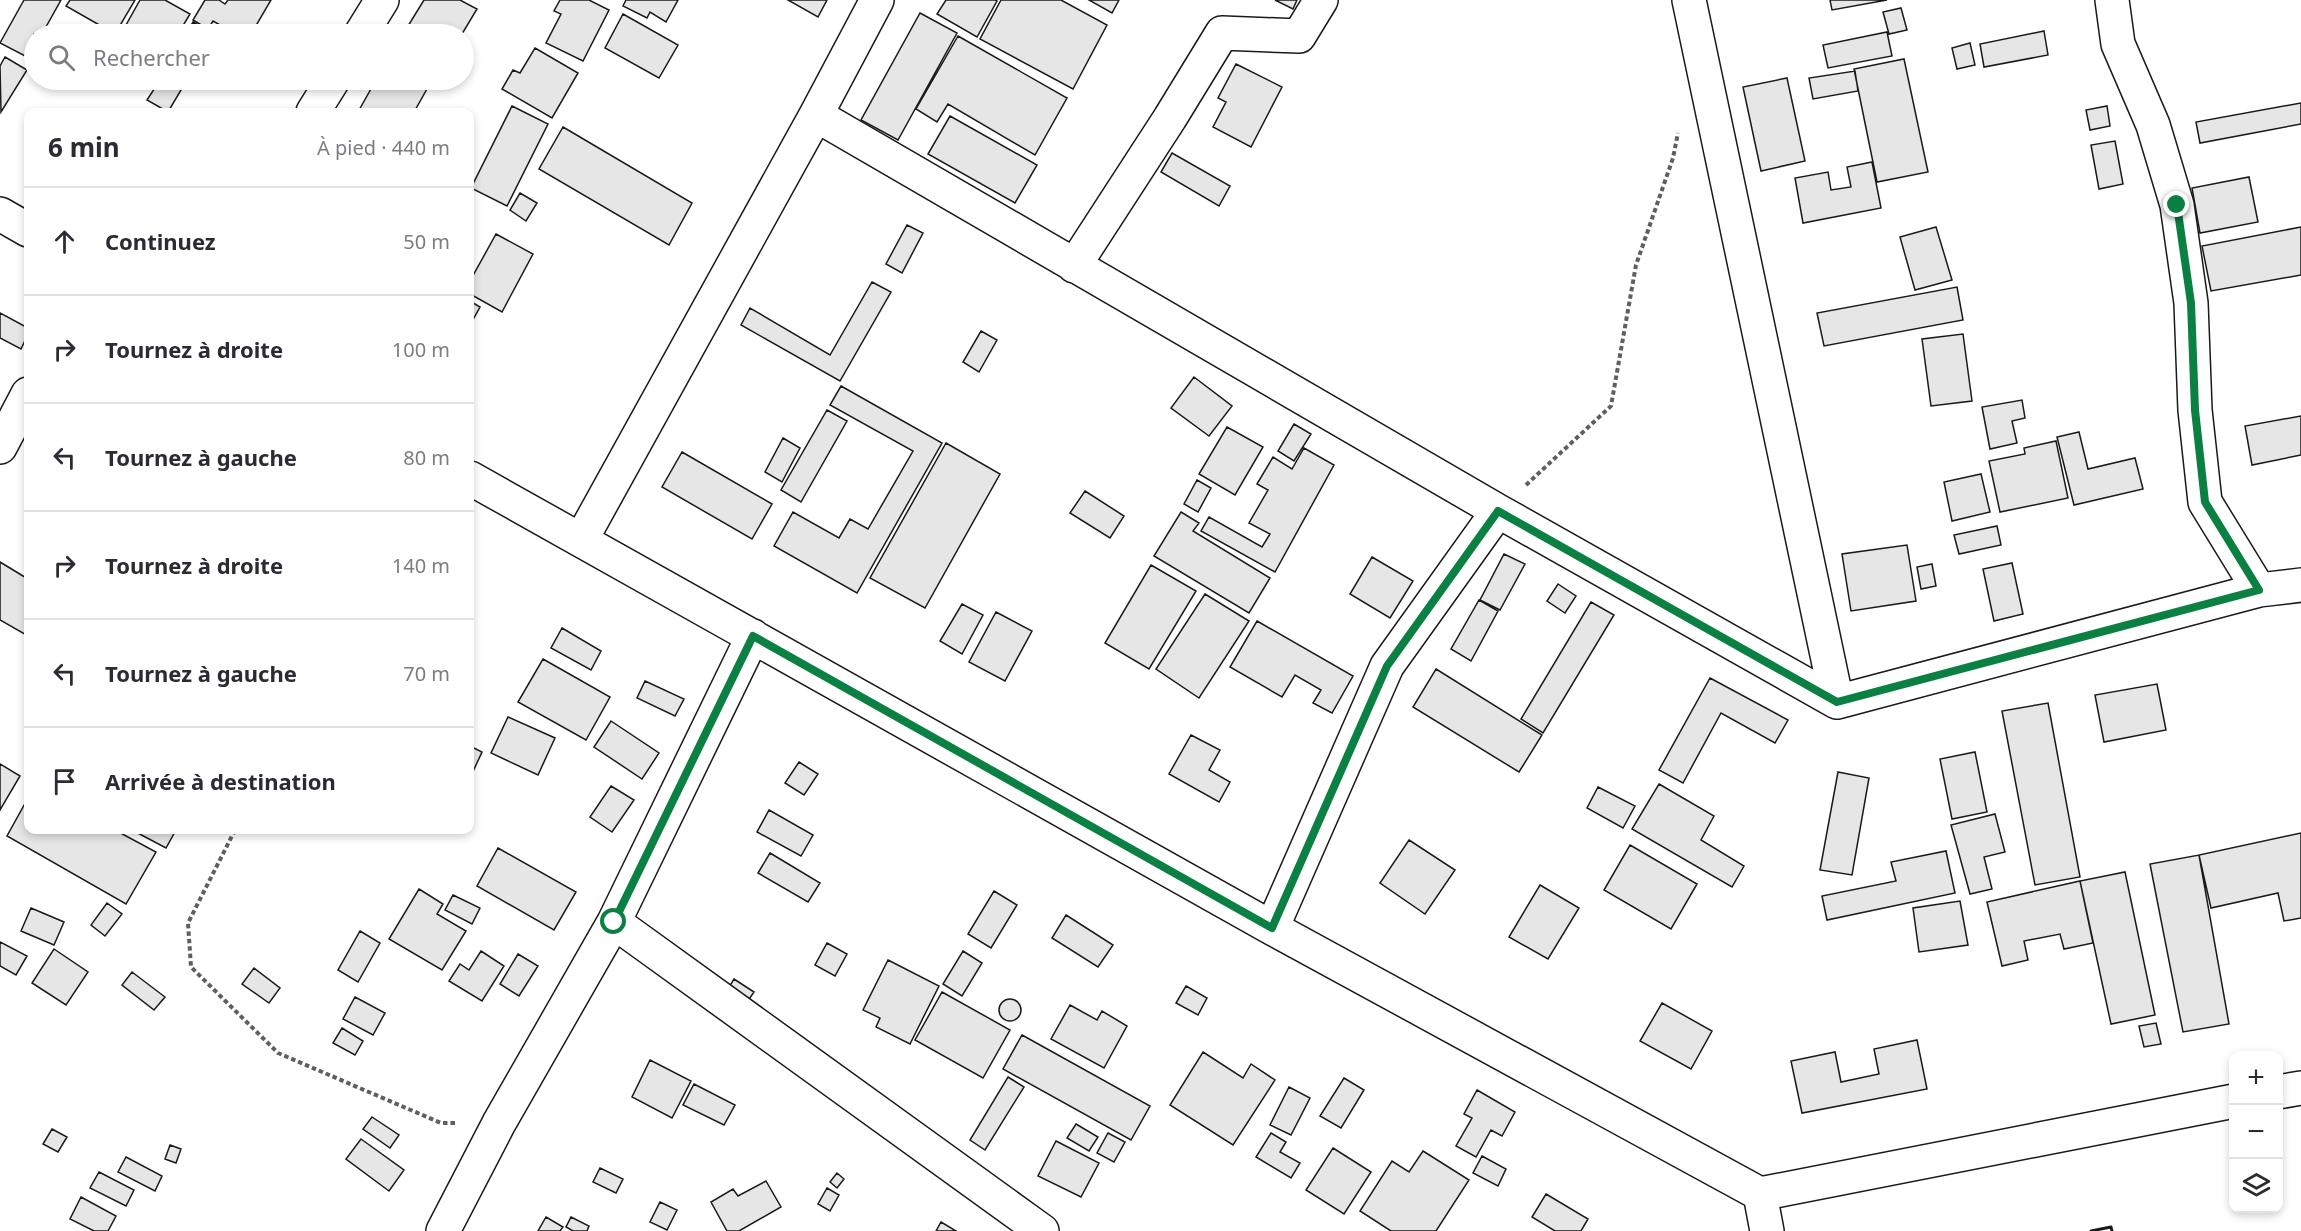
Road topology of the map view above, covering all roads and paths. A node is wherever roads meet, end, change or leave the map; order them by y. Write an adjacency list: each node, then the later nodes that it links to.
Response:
1 (382, 0): 6 (street)
2 (877, 0): 9 (street)
3 (1321, 0): 13 (street)
4 (1689, 0): 22 (street)
5 (2112, 0): 20 (street)
6 (367, 24)
7 (327, 90): 8 (street)
8 (316, 108)
9 (816, 115): 13 (street); 18 (street)
10 (1679, 124): 17 (path)
11 (0, 214): 12 (street)
12 (24, 228)
13 (1074, 266): 17 (street)
14 (24, 402): 15 (street)
15 (0, 447)
16 (474, 480): 18 (street)
17 (1498, 511): 22 (street); 25 (street)
18 (581, 540): 21 (street)
19 (2301, 585): 20 (street)
20 (2259, 590): 22 (street)
21 (753, 636): 24 (street); 25 (street)
22 (1837, 702)
23 (233, 834): 29 (path)
24 (614, 922): 29 (street); 32 (street)
25 (1272, 928): 30 (street)
26 (2301, 1088): 27 (street)
27 (2283, 1091)
28 (2229, 1102): 30 (street)
29 (499, 1123): 31 (street)
30 (1760, 1194): 33 (street)
31 (443, 1231)
32 (1042, 1231)
33 (1767, 1231)

